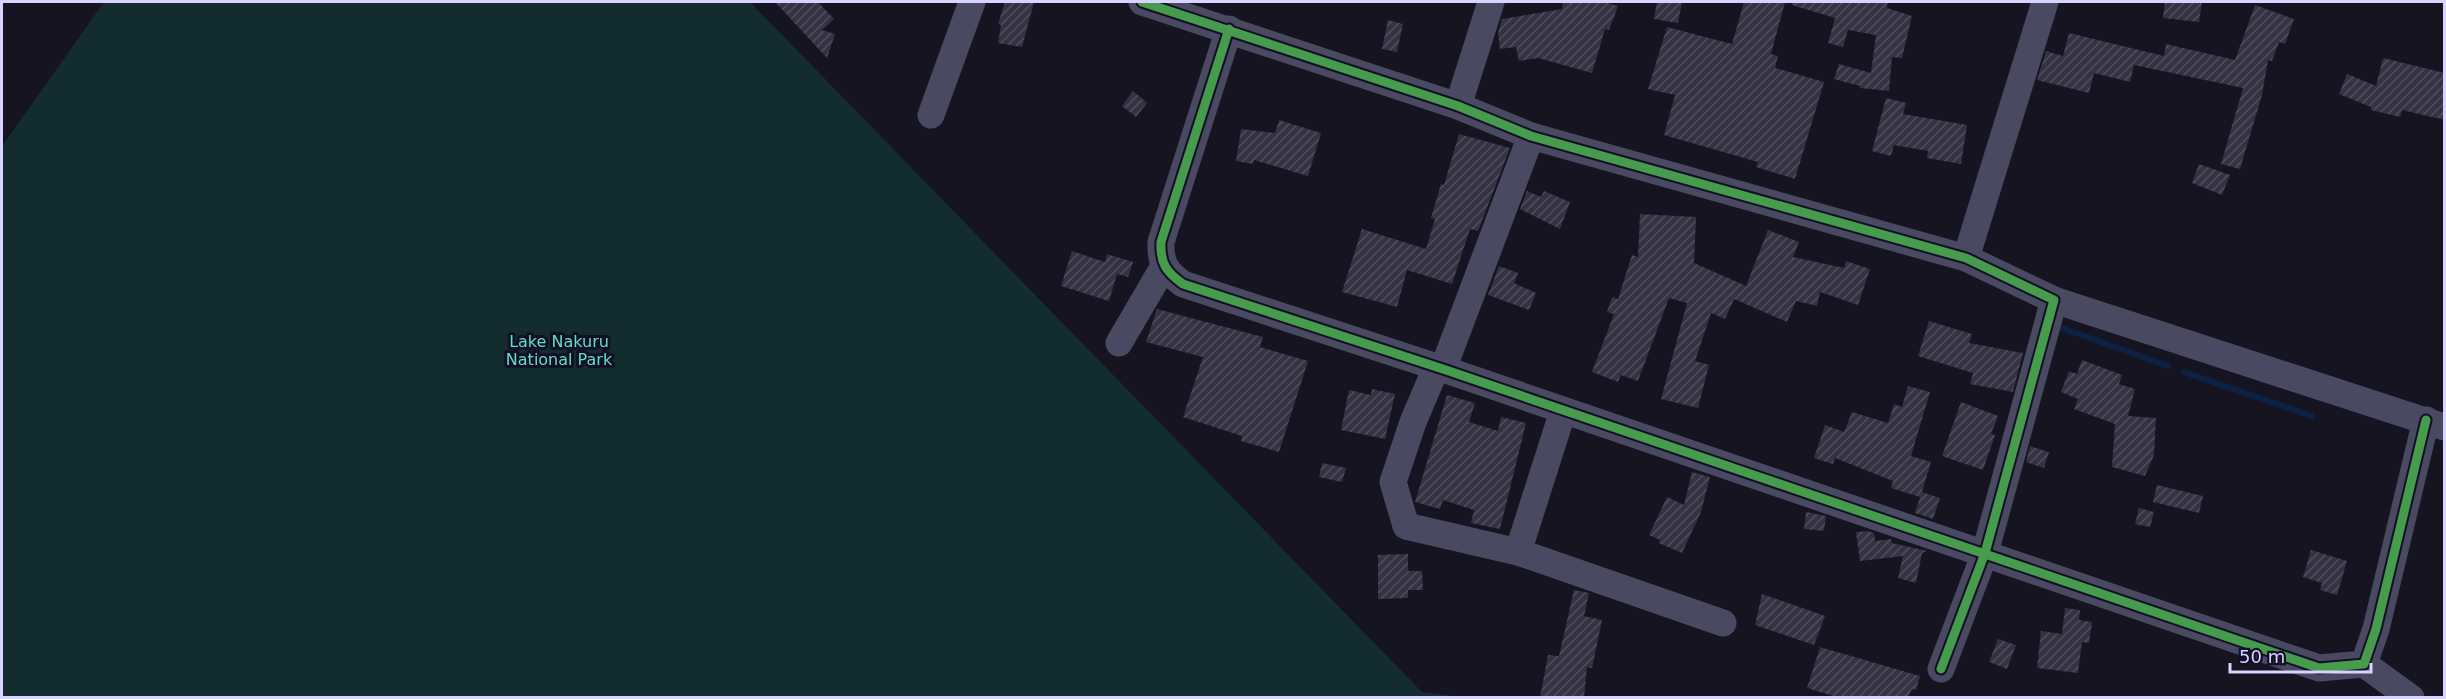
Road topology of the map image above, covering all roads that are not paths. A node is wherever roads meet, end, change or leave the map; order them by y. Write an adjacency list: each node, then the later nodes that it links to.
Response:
1 (972, 2): 7 (street)
2 (1142, 2): 5 (street)
3 (1491, 2): 6 (street)
4 (2038, 4): 9 (street)
5 (1229, 29): 6 (street); 10 (street)
6 (1458, 106): 8 (street)
7 (931, 116)
8 (1530, 136): 9 (street); 13 (street)
9 (1966, 258): 11 (street)
10 (1164, 266): 12 (street); 13 (street)
11 (2054, 300): 15 (street); 17 (street)
12 (1119, 343)
13 (1439, 368): 14 (street); 16 (street)
14 (1563, 411): 16 (street); 17 (street)
15 (2435, 424): 19 (street)
16 (1518, 552): 18 (street)
17 (1985, 553): 19 (street); 20 (street)
18 (1723, 623)
19 (2364, 664): 21 (street)
20 (1941, 669)
21 (2410, 698)

